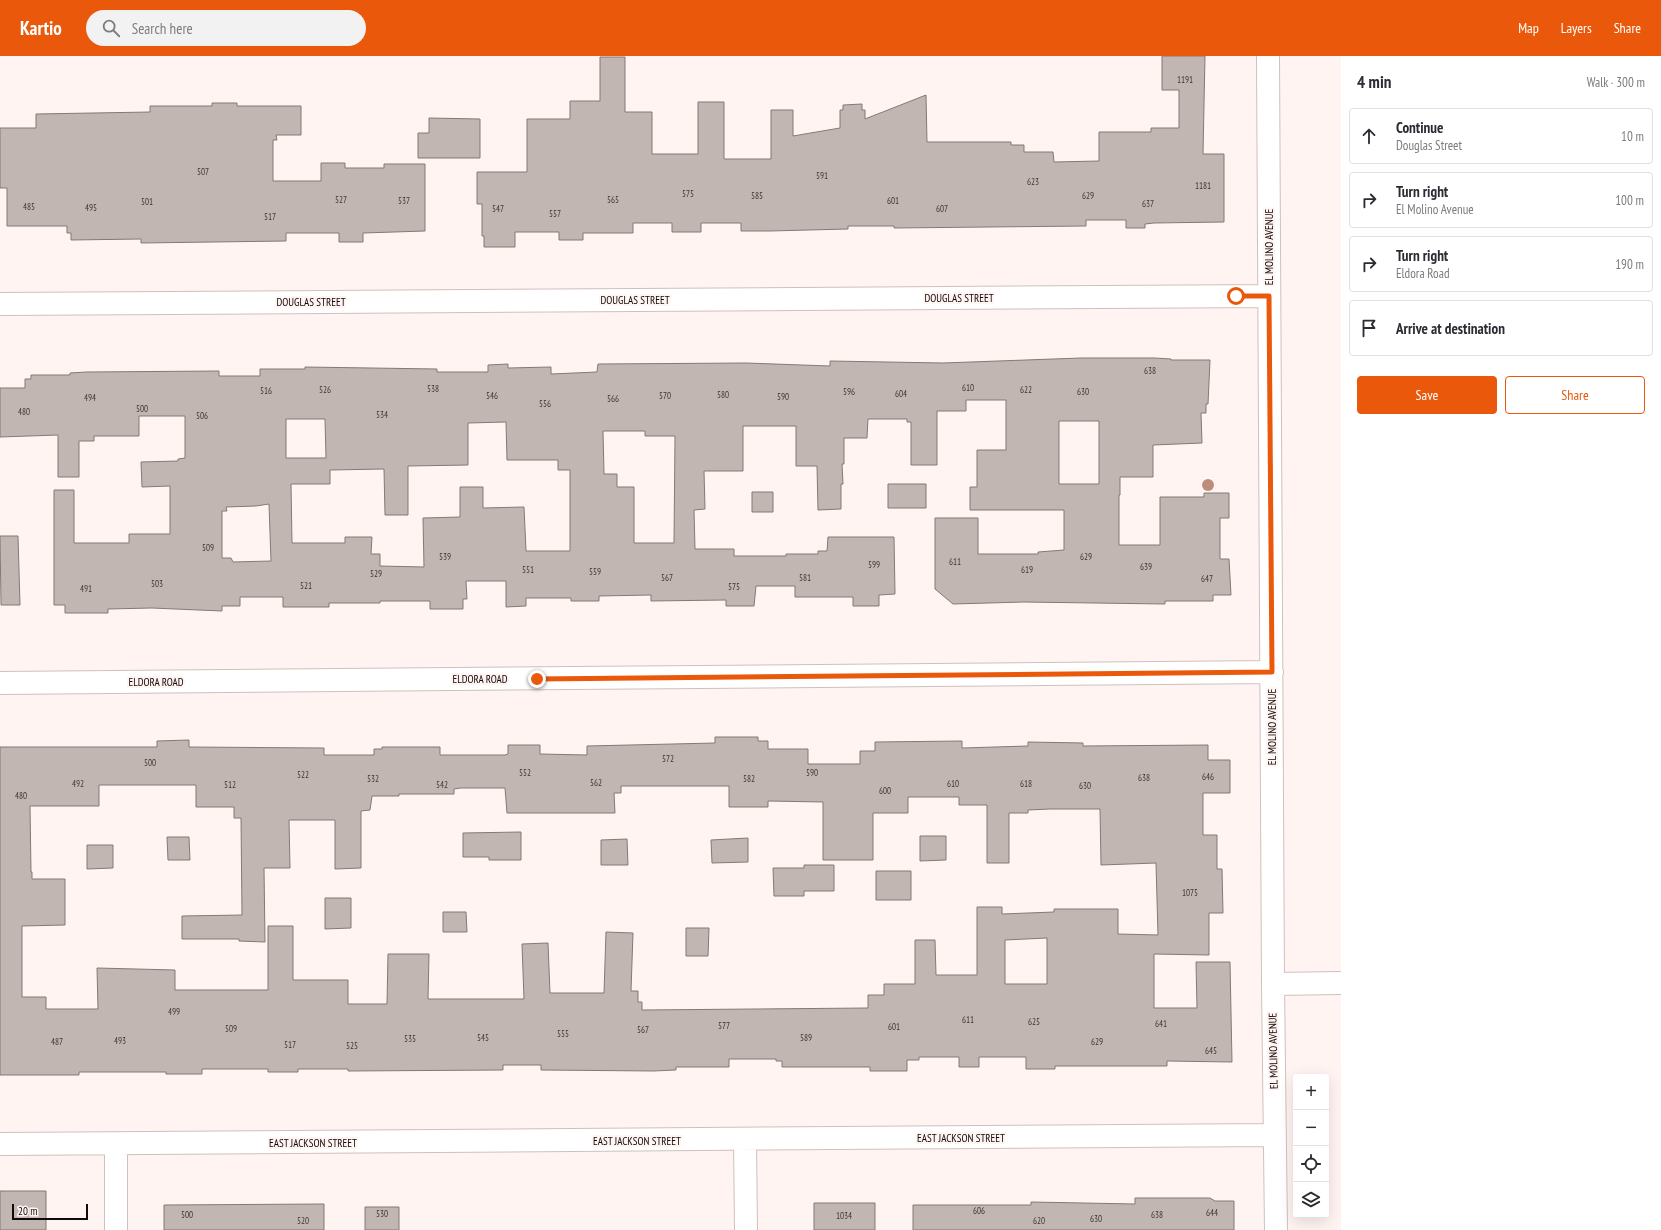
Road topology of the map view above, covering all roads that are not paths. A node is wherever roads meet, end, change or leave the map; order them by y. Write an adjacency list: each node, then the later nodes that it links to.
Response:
1 (1268, 56): 2 (street, EL MOLINO AVENUE)
2 (1269, 296): 3 (street, DOUGLAS STREET); 4 (street, EL MOLINO AVENUE)
3 (0, 304)
4 (1272, 672): 5 (street, ELDORA ROAD); 7 (street, EL MOLINO AVENUE)
5 (0, 683)
6 (1341, 983): 7 (street)
7 (1273, 984): 8 (street, EL MOLINO AVENUE)
8 (1274, 1135): 9 (street, EAST JACKSON STREET); 14 (street, EL MOLINO AVENUE)
9 (745, 1140): 11 (street, EAST JACKSON STREET); 13 (street)
10 (0, 1144): 11 (street, EAST JACKSON STREET)
11 (116, 1144): 12 (street)
12 (116, 1230)
13 (746, 1230)
14 (1276, 1230)

